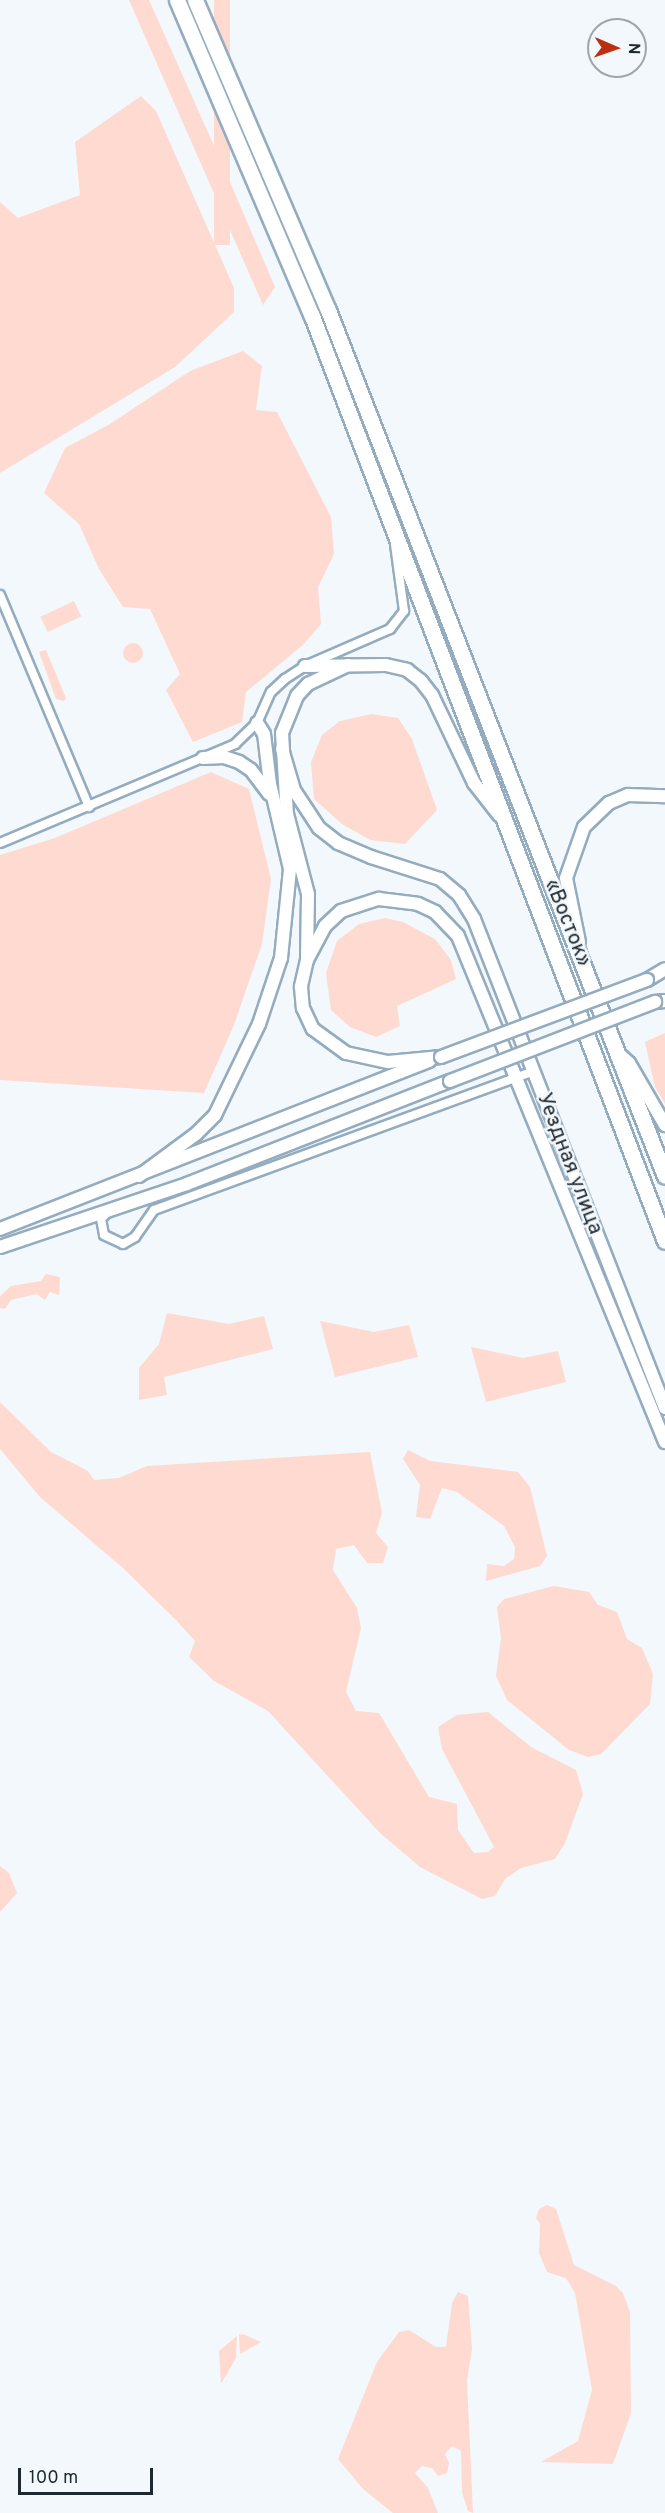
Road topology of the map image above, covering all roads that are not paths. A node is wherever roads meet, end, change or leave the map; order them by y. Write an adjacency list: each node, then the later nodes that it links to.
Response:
1 (177, 0): 3 (highway, «Восток»)
2 (195, 0): 17 (highway, «Восток»)
3 (394, 532): 6 (street); 13 (highway, «Восток»)
4 (0, 595): 12 (street)
5 (348, 665): 6 (street); 8 (street); 13 (street)
6 (305, 666): 7 (street)
7 (257, 723): 9 (street); 11 (street)
8 (282, 748): 14 (street); 22 (street, Уездная улица)
9 (203, 758): 11 (street); 12 (street)
10 (665, 796): 17 (street)
11 (274, 803): 14 (street); 25 (street)
12 (88, 807): 15 (street)
13 (503, 820): 31 (highway, «Восток»)
14 (292, 834): 16 (street)
15 (0, 843)
16 (307, 960): 21 (street); 23 (street, Уездная улица)
17 (582, 961): 20 (highway, «Восток»)
18 (665, 969): 21 (street, bridge)
19 (660, 1002): 27 (street, bridge)
20 (619, 1054): 24 (street); 26 (highway, «Восток»)
21 (441, 1057): 25 (street)
22 (533, 1071): 23 (street); 33 (street, Уездная улица)
23 (515, 1077): 29 (street); 34 (street, Уездная улица)
24 (665, 1125)
25 (139, 1176): 30 (street)
26 (665, 1176)
27 (109, 1211): 28 (street); 29 (street)
28 (74, 1221): 29 (street); 32 (street)
29 (101, 1227)
30 (0, 1229)
31 (665, 1241)
32 (0, 1247)
33 (665, 1408)
34 (665, 1442)

